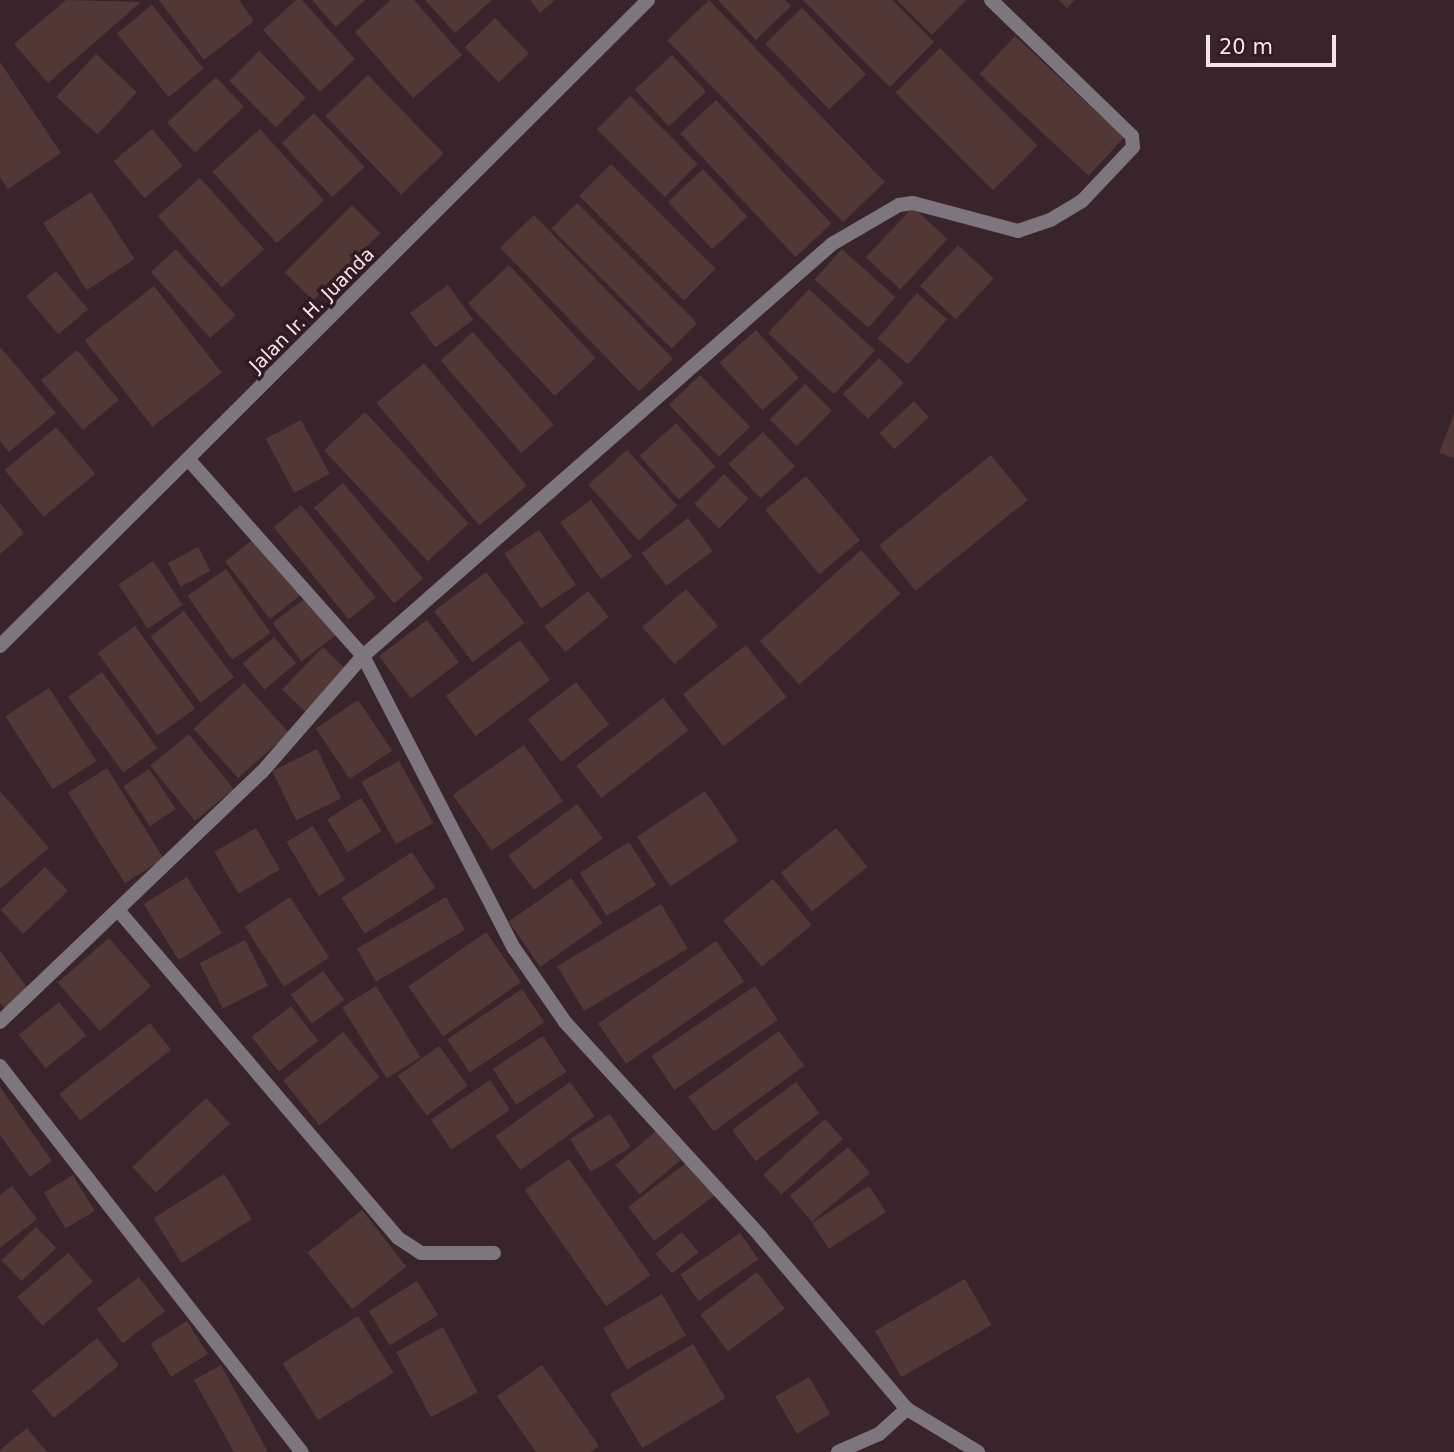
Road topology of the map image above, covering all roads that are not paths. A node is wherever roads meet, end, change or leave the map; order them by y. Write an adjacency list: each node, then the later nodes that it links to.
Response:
1 (648, 0): 3 (street, Jalan Ir. H. Juanda)
2 (991, 0): 5 (street)
3 (189, 460): 4 (street, Jalan Ir. H. Juanda); 5 (street)
4 (0, 646)
5 (363, 656): 6 (street); 10 (street)
6 (118, 910): 7 (street); 9 (street)
7 (0, 1022)
8 (0, 1066): 11 (street)
9 (494, 1253)
10 (907, 1409): 12 (street); 13 (street)
11 (302, 1452)
12 (838, 1452)
13 (978, 1452)

